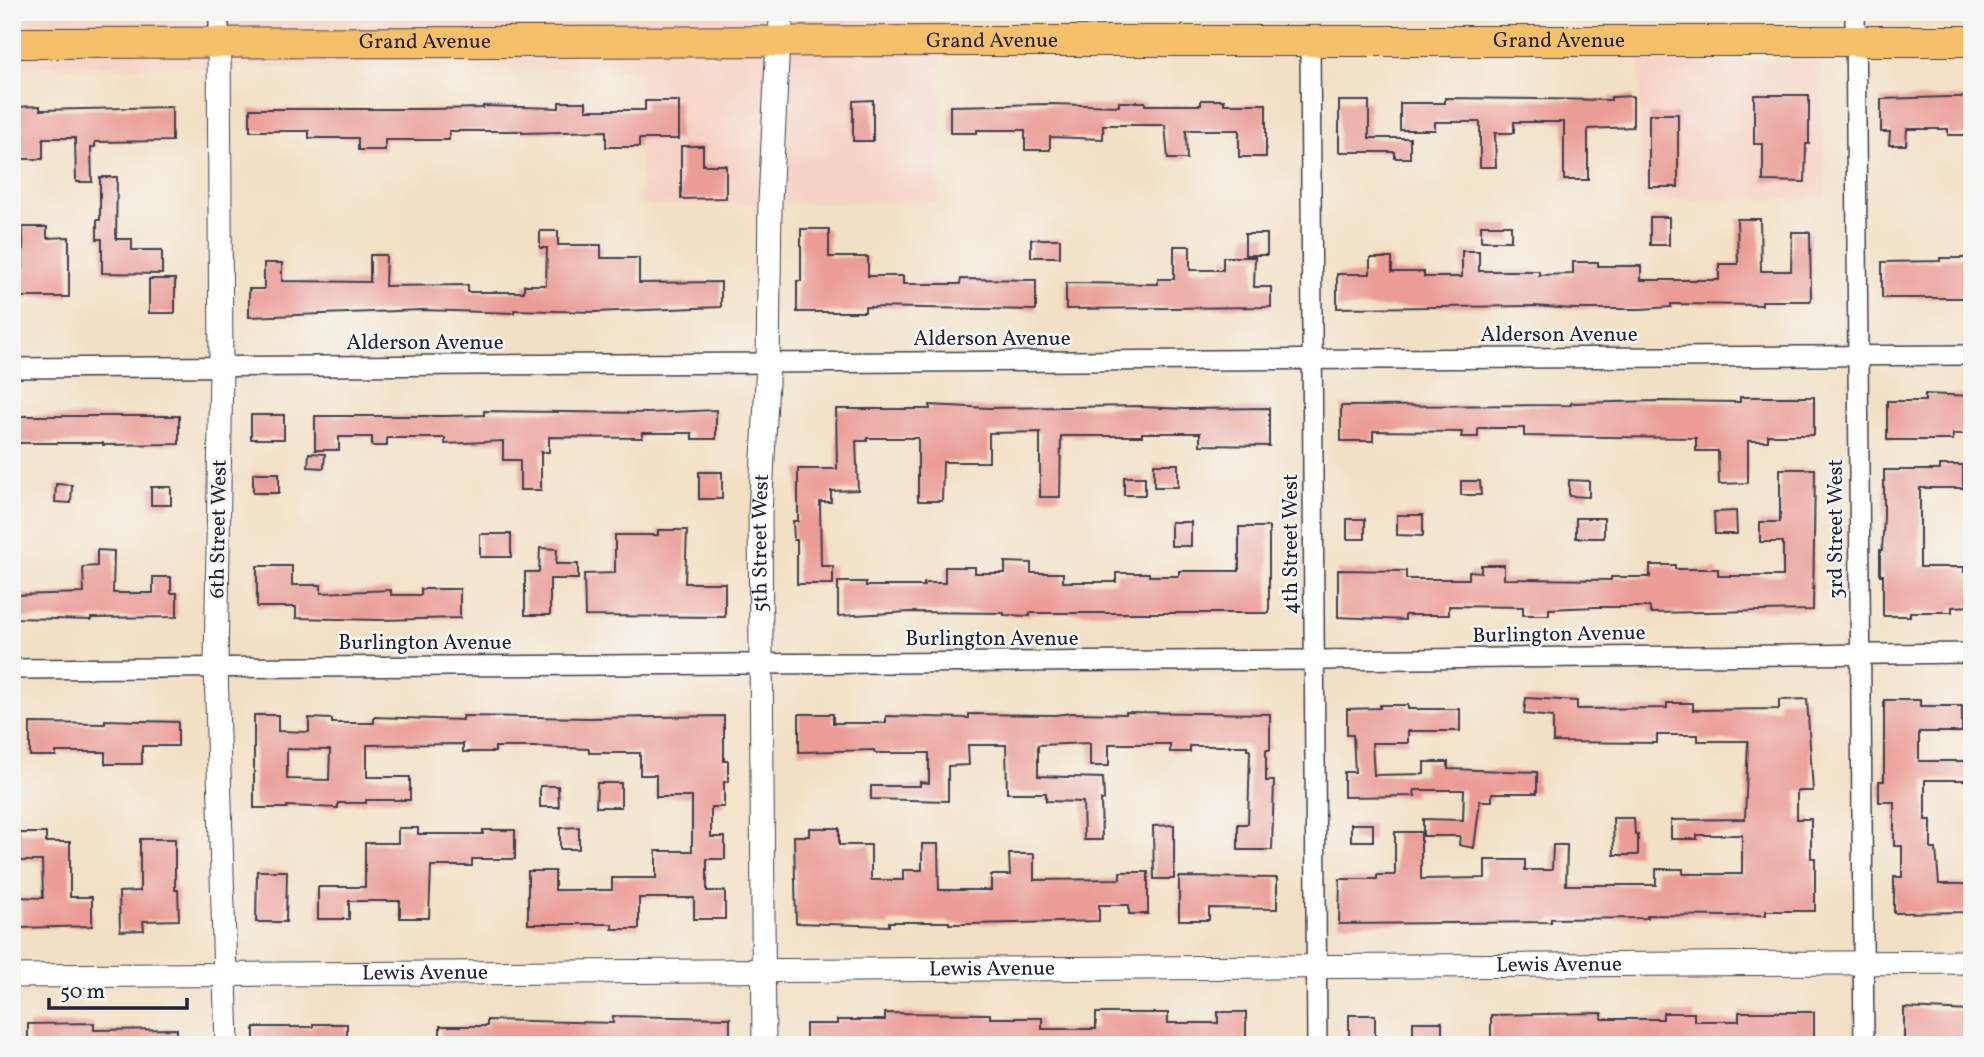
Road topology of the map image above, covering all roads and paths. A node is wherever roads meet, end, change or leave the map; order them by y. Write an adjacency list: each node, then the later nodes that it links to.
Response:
1 (219, 12): 5 (street, 6th Street West)
2 (780, 26): 5 (main road, Grand Avenue); 6 (main road, Grand Avenue); 11 (street, 5th Street West)
3 (1855, 27): 4 (main road, Grand Avenue); 6 (main road, Grand Avenue); 9 (street, 3rd Street West)
4 (1972, 41)
5 (219, 42): 7 (main road, Grand Avenue); 12 (street, 6th Street West)
6 (1310, 42): 10 (street, 4th Street West)
7 (12, 43)
8 (1972, 355): 9 (street, Alderson Avenue)
9 (1857, 356): 10 (street, Alderson Avenue); 15 (street, 3rd Street West)
10 (1312, 359): 11 (street, Alderson Avenue); 16 (street, 4th Street West)
11 (768, 363): 12 (street, Alderson Avenue); 17 (street, 5th Street West)
12 (221, 367): 13 (street, Alderson Avenue); 18 (street, 6th Street West)
13 (12, 368)
14 (1972, 653): 15 (street, Burlington Avenue)
15 (1859, 654): 16 (street, Burlington Avenue); 21 (street, 3rd Street West)
16 (1315, 660): 17 (street, Burlington Avenue); 22 (street, 4th Street West)
17 (761, 663): 18 (street, Burlington Avenue); 23 (street, 5th Street West)
18 (216, 667): 19 (street, Burlington Avenue); 24 (street, 6th Street West)
19 (12, 669)
20 (1972, 962): 21 (street, Lewis Avenue)
21 (1863, 963): 22 (street, Lewis Avenue); 29 (street, 3rd Street West)
22 (1317, 967): 23 (street, Lewis Avenue); 28 (street, 4th Street West)
23 (764, 970): 24 (street, Lewis Avenue); 27 (street, 5th Street West)
24 (225, 974): 25 (street, Lewis Avenue); 26 (street, 6th Street West)
25 (12, 975)
26 (226, 1045)
27 (764, 1045)
28 (1317, 1045)
29 (1864, 1045)

